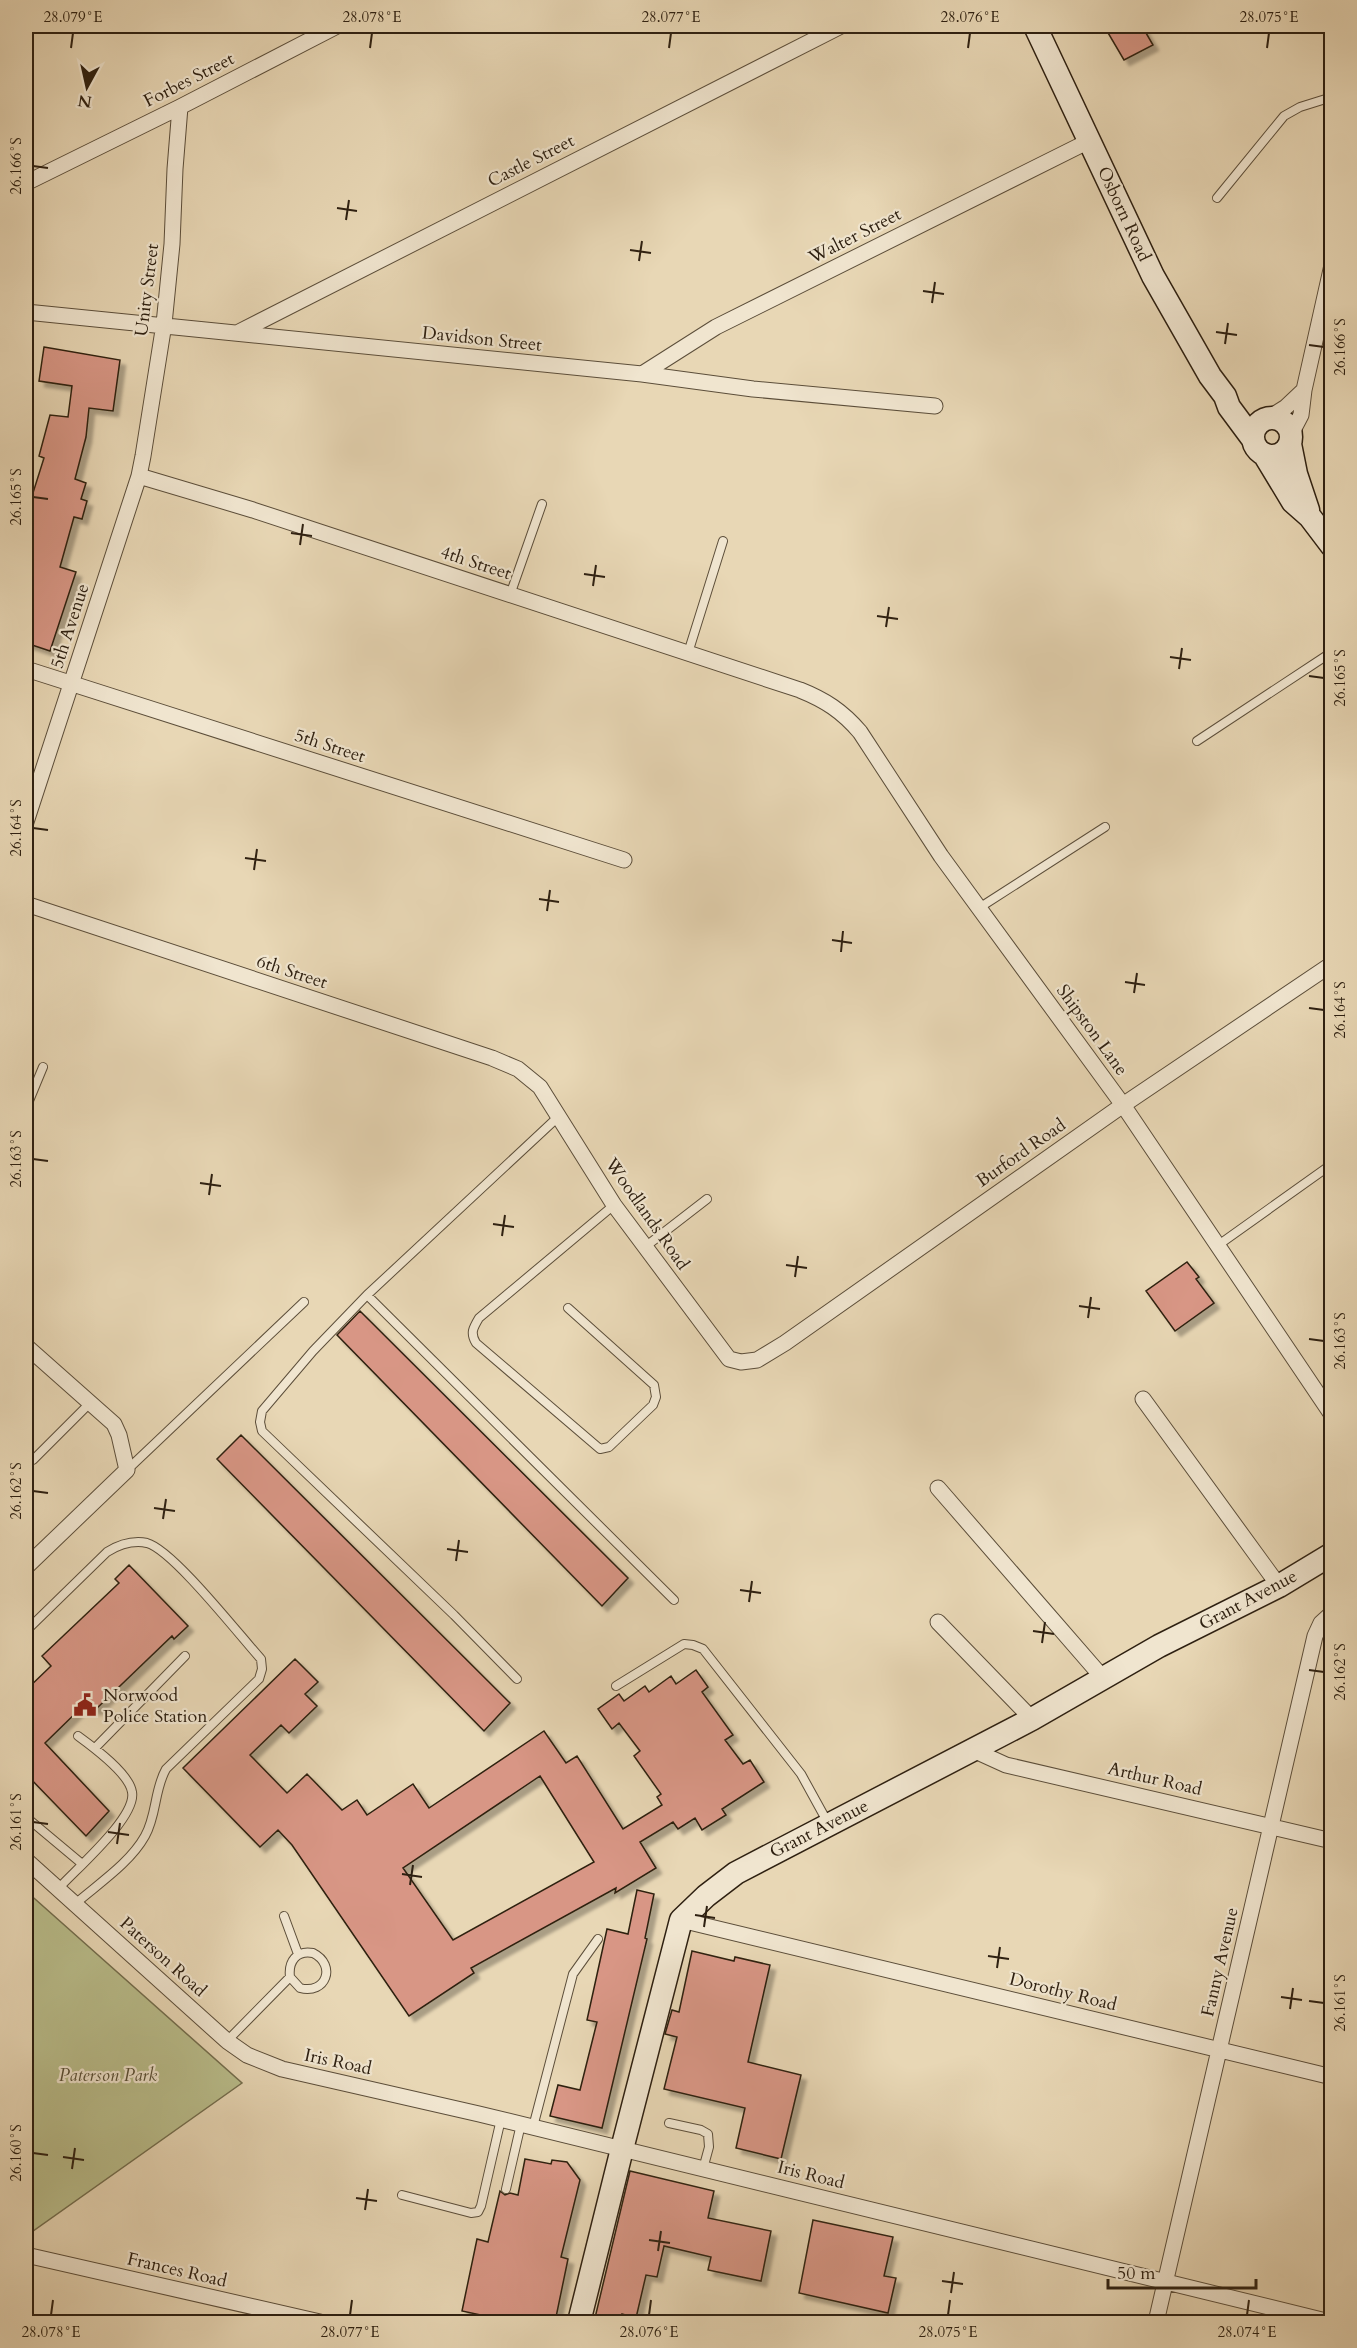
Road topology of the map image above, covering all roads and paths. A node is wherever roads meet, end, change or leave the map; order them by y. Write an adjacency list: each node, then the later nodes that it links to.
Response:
1 (337, 26): 5 (street, Forbes Street)
2 (841, 26): 12 (street, Castle Street)
3 (1035, 26): 6 (street, Osborn Road)
4 (1332, 97): 8 (lane)
5 (180, 107): 7 (street, Forbes Street); 11 (street, Unity Street)
6 (1089, 141): 13 (street, Walter Street); 16 (street, Osborn Road)
7 (26, 183)
8 (1217, 198)
9 (1332, 265): 14 (street)
10 (26, 312): 11 (street, Davidson Street)
11 (164, 324): 12 (street, Davidson Street); 18 (street, Unity Street)
12 (239, 332): 13 (street, Davidson Street)
13 (642, 374): 15 (street, Davidson Street)
14 (1304, 390): 16 (street); 17 (street)
15 (935, 406)
16 (1262, 433): 17 (street); 17 (street); 20 (street, Osborn Road)
17 (1290, 439): 20 (street, Osborn Road)
18 (139, 476): 23 (street, 4th Street); 27 (street, 5th Avenue)
19 (542, 504): 23 (lane)
20 (1310, 518): 22 (street, Osborn Road)
21 (723, 541): 25 (lane)
22 (1332, 546)
23 (510, 595): 25 (street, 4th Street)
24 (1332, 652): 29 (lane)
25 (688, 653): 28 (street, 4th Street)
26 (26, 669): 27 (street, 5th Street)
27 (72, 684): 30 (street, 5th Avenue); 32 (street, 5th Street)
28 (800, 690): 34 (street, Shipston Lane)
29 (1197, 741)
30 (26, 822)
31 (1105, 827): 34 (lane)
32 (624, 861)
33 (26, 904): 37 (street, 6th Street)
34 (979, 908): 38 (street, Shipston Lane)
35 (1332, 964): 38 (street, Burford Road)
36 (43, 1067): 39 (lane)
37 (540, 1087): 40 (street, Woodlands Road)
38 (1123, 1105): 44 (street, Shipston Lane); 50 (street, Burford Road)
39 (26, 1108)
40 (558, 1117): 43 (street, Woodlands Road); 46 (lane)
41 (1332, 1164): 44 (lane)
42 (707, 1200): 45 (lane)
43 (614, 1205): 45 (street, Woodlands Road); 48 (lane)
44 (1217, 1246): 53 (street, Shipston Lane)
45 (645, 1247): 50 (street, Woodlands Road)
46 (367, 1295): 60 (lane); 66 (lane)
47 (304, 1302): 55 (lane)
48 (568, 1308)
49 (26, 1346): 52 (street)
50 (729, 1359)
51 (1143, 1399): 59 (street)
52 (90, 1403): 54 (lane); 55 (street)
53 (1332, 1415)
54 (33, 1461)
55 (127, 1470): 58 (street)
56 (938, 1488): 65 (street)
57 (1332, 1554): 59 (street, Grant Avenue)
58 (26, 1567)
59 (1279, 1586): 65 (street, Grant Avenue)
60 (674, 1599)
61 (1331, 1613): 74 (street, Fanny Avenue)
62 (938, 1622): 68 (street)
63 (26, 1631): 79 (lane)
64 (185, 1656): 70 (lane)
65 (1103, 1678): 68 (street, Grant Avenue)
66 (518, 1679)
67 (616, 1686): 73 (lane)
68 (1032, 1719): 71 (street, Grant Avenue)
69 (78, 1736): 70 (lane)
70 (95, 1748): 77 (lane)
71 (973, 1750): 73 (street, Grant Avenue); 74 (street, Arthur Road)
72 (26, 1817): 77 (lane)
73 (829, 1824): 81 (street, Grant Avenue)
74 (1272, 1826): 75 (street, Arthur Road); 86 (street, Fanny Avenue)
75 (1332, 1841)
76 (26, 1860): 78 (street, Paterson Road)
77 (81, 1863): 78 (lane)
78 (58, 1889): 79 (street, Paterson Road)
79 (75, 1904): 85 (street, Paterson Road)
80 (285, 1916): 83 (lane)
81 (681, 1920): 86 (street, Dorothy Road); 92 (street)
82 (598, 1939): 91 (lane)
83 (298, 1954): 84 (lane); 84 (lane)
84 (290, 1977): 85 (lane)
85 (227, 2041): 87 (street, Paterson Road)
86 (1219, 2050): 88 (street, Dorothy Road); 97 (street, Fanny Avenue)
87 (282, 2069): 89 (street, Iris Road)
88 (1332, 2078)
89 (501, 2119): 91 (street, Iris Road); 95 (lane)
90 (669, 2123): 93 (lane)
91 (527, 2126): 92 (street, Iris Road); 94 (lane)
92 (622, 2149): 93 (street, Iris Road); 99 (street)
93 (703, 2169): 97 (street, Iris Road)
94 (506, 2189)
95 (402, 2195)
96 (26, 2255): 98 (street, Frances Road)
97 (1165, 2283): 100 (street, Fanny Avenue); 101 (street, Iris Road)
98 (320, 2322)
99 (579, 2322)
100 (1156, 2322)
101 (1330, 2322)

